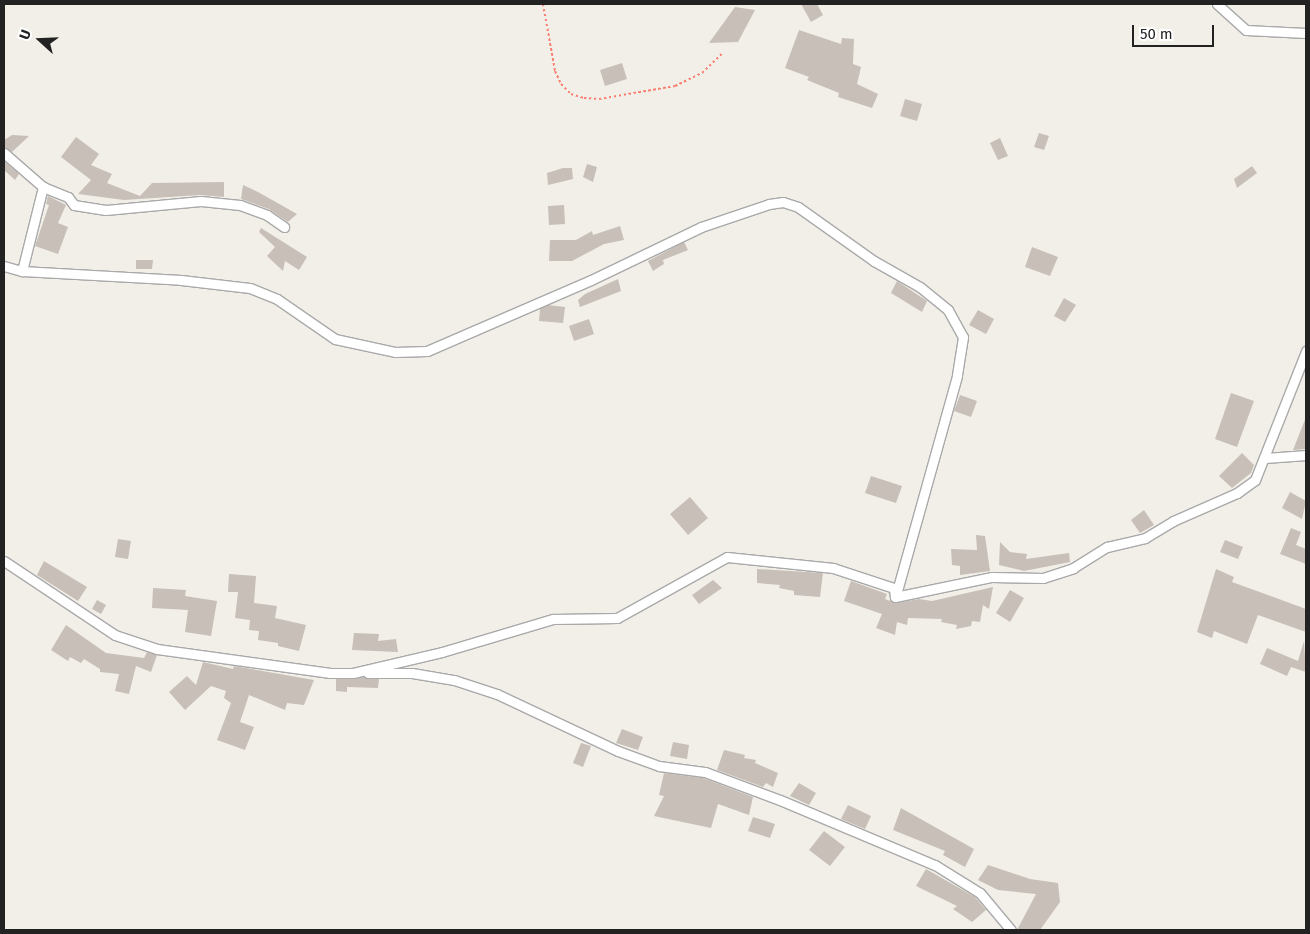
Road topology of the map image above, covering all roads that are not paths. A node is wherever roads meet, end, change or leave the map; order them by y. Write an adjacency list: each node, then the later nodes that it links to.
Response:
1 (1218, 4): 2 (street)
2 (1306, 33)
3 (4, 153): 4 (street)
4 (43, 187): 5 (street); 7 (street)
5 (284, 227)
6 (4, 266): 7 (street)
7 (22, 270): 12 (street)
8 (1306, 351): 10 (street)
9 (1306, 454): 10 (street)
10 (1266, 458): 12 (street)
11 (4, 561): 13 (street)
12 (895, 596): 13 (street)
13 (353, 673): 14 (street)
14 (1010, 930)

